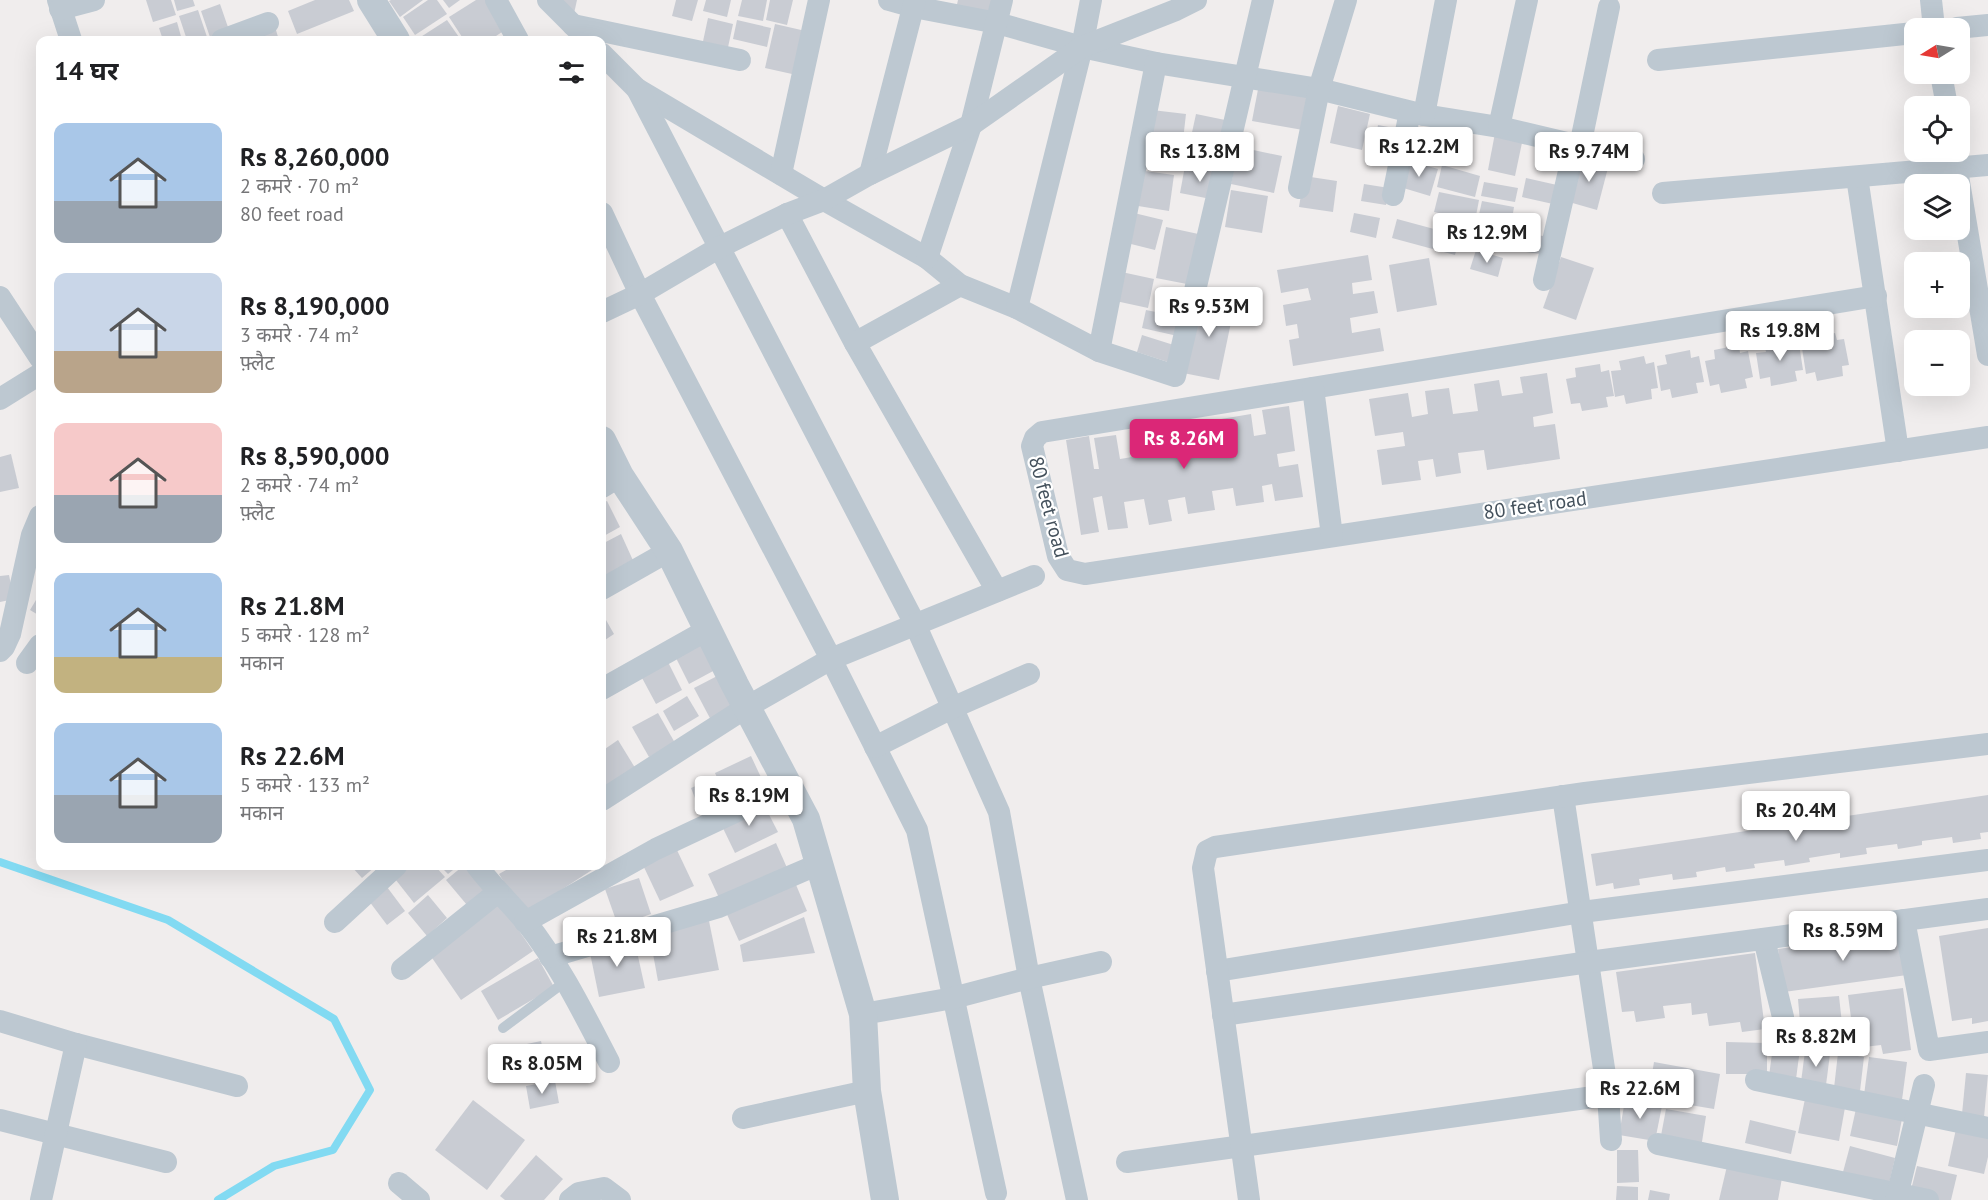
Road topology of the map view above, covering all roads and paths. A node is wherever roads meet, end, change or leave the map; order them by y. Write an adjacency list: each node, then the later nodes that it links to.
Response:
1 (94, 0): 16 (street)
2 (371, 0): 27 (street)
3 (496, 0): 28 (street)
4 (548, 0): 23 (street)
5 (819, 0): 48 (street)
6 (889, 0): 14 (street)
7 (1002, 0): 20 (street)
8 (1091, 0): 31 (street)
9 (1263, 0): 36 (street)
10 (1346, 0): 38 (street)
11 (1446, 0): 39 (street)
12 (1527, 0): 41 (street)
13 (1931, 0): 18 (street)
14 (914, 3): 20 (street); 49 (street)
15 (1183, 3): 31 (street)
16 (59, 5): 25 (street)
17 (1609, 7): 42 (street)
18 (1933, 18)
19 (268, 23): 26 (street)
20 (997, 23): 31 (street); 40 (street)
21 (1988, 25): 22 (street)
22 (1970, 27)
23 (580, 33): 29 (street)
24 (1904, 34): 34 (street)
25 (70, 36)
26 (233, 36)
27 (394, 36)
28 (516, 36)
29 (598, 36)
30 (606, 37): 33 (street)
31 (1082, 47): 35 (street); 40 (street); 65 (street)
32 (606, 58): 37 (street)
33 (740, 60)
34 (1658, 60)
35 (1156, 63): 36 (street); 68 (street)
36 (1245, 78): 38 (street); 68 (street)
37 (637, 88): 48 (street); 57 (street)
38 (1318, 89): 39 (street); 51 (street)
39 (1417, 114): 41 (street); 53 (street)
40 (971, 125): 49 (street); 58 (street)
41 (1499, 127): 42 (street)
42 (1578, 146): 43 (street); 59 (street)
43 (1634, 159)
44 (1944, 162): 50 (street)
45 (1956, 162): 61 (street)
46 (1969, 162): 47 (street)
47 (1988, 165)
48 (781, 174): 54 (street)
49 (870, 174): 54 (street)
50 (1857, 177): 52 (street); 63 (street)
51 (1299, 188)
52 (1663, 193)
53 (1393, 195)
54 (824, 200): 55 (street); 58 (street)
55 (787, 214): 57 (street); 67 (street)
56 (606, 222): 62 (street)
57 (720, 247): 62 (street); 84 (street)
58 (927, 258): 60 (street)
59 (1544, 280)
60 (960, 285): 65 (street); 67 (street)
61 (1983, 288): 70 (street)
62 (640, 294): 66 (street); 87 (street)
63 (1876, 296): 72 (street, 80 feet road); 75 (street)
64 (3, 307): 69 (street)
65 (1017, 308): 68 (street)
66 (606, 310)
67 (855, 343): 83 (street)
68 (1099, 351)
69 (36, 352)
70 (1988, 355)
71 (36, 376): 73 (street)
72 (1313, 388): 79 (street); 79 (street, 80 feet road)
73 (0, 399)
74 (1988, 437): 75 (street, 80 feet road)
75 (1898, 451): 79 (street, 80 feet road)
76 (606, 459): 77 (street)
77 (611, 482): 80 (street)
78 (36, 526): 86 (street)
79 (1332, 536)
80 (669, 551): 82 (street); 85 (street)
81 (1034, 576): 83 (street)
82 (606, 587)
83 (997, 591): 84 (street)
84 (915, 624): 87 (street); 91 (street)
85 (707, 630): 89 (street); 90 (street)
86 (0, 651)
87 (831, 659): 90 (street); 93 (street)
88 (1029, 674): 91 (street)
89 (606, 687)
90 (747, 707): 94 (street); 96 (street)
91 (952, 708): 93 (street); 112 (street)
92 (1988, 744): 95 (street)
93 (875, 747): 114 (street)
94 (788, 787): 98 (street); 105 (street)
95 (1563, 796): 102 (street); 111 (street)
96 (606, 797)
97 (1988, 860): 102 (street)
98 (819, 864): 107 (street); 115 (street)
99 (392, 870): 104 (street)
100 (490, 875): 105 (street); 110 (street)
101 (1988, 909): 103 (street)
102 (1582, 912): 109 (street); 111 (street)
103 (1904, 920): 106 (street); 120 (street)
104 (335, 922)
105 (525, 922): 107 (street)
106 (1764, 939): 109 (street); 117 (street)
107 (550, 957): 113 (street)
108 (1101, 962): 112 (street)
109 (1588, 962): 116 (street); 127 (street)
110 (402, 969)
111 (1217, 971): 116 (street)
112 (1029, 978): 114 (street); 146 (street)
113 (567, 981): 119 (lane); 122 (street)
114 (953, 998): 115 (street); 139 (street)
115 (863, 1014): 126 (street)
116 (1223, 1015): 135 (street)
117 (1783, 1017)
118 (0, 1021): 121 (street)
119 (503, 1028)
120 (1988, 1042)
121 (76, 1044): 125 (street); 132 (street)
122 (609, 1062)
123 (1755, 1080): 128 (street)
124 (1924, 1085): 128 (street)
125 (237, 1086)
126 (867, 1091): 129 (street); 145 (street)
127 (1608, 1095): 133 (street); 135 (street)
128 (1918, 1113): 131 (street); 140 (street)
129 (742, 1118)
130 (0, 1120): 132 (street)
131 (1988, 1128)
132 (56, 1134): 136 (street); 141 (street)
133 (1611, 1140)
134 (1658, 1144): 140 (street)
135 (1241, 1146): 137 (street); 147 (street)
136 (166, 1162)
137 (1127, 1162)
138 (399, 1183): 142 (street)
139 (996, 1192)
140 (1897, 1197): 148 (street)
141 (41, 1200)
142 (419, 1200)
143 (570, 1200): 144 (street)
144 (620, 1200)
145 (885, 1200)
146 (1077, 1200)
147 (1249, 1200)
148 (1928, 1200)

